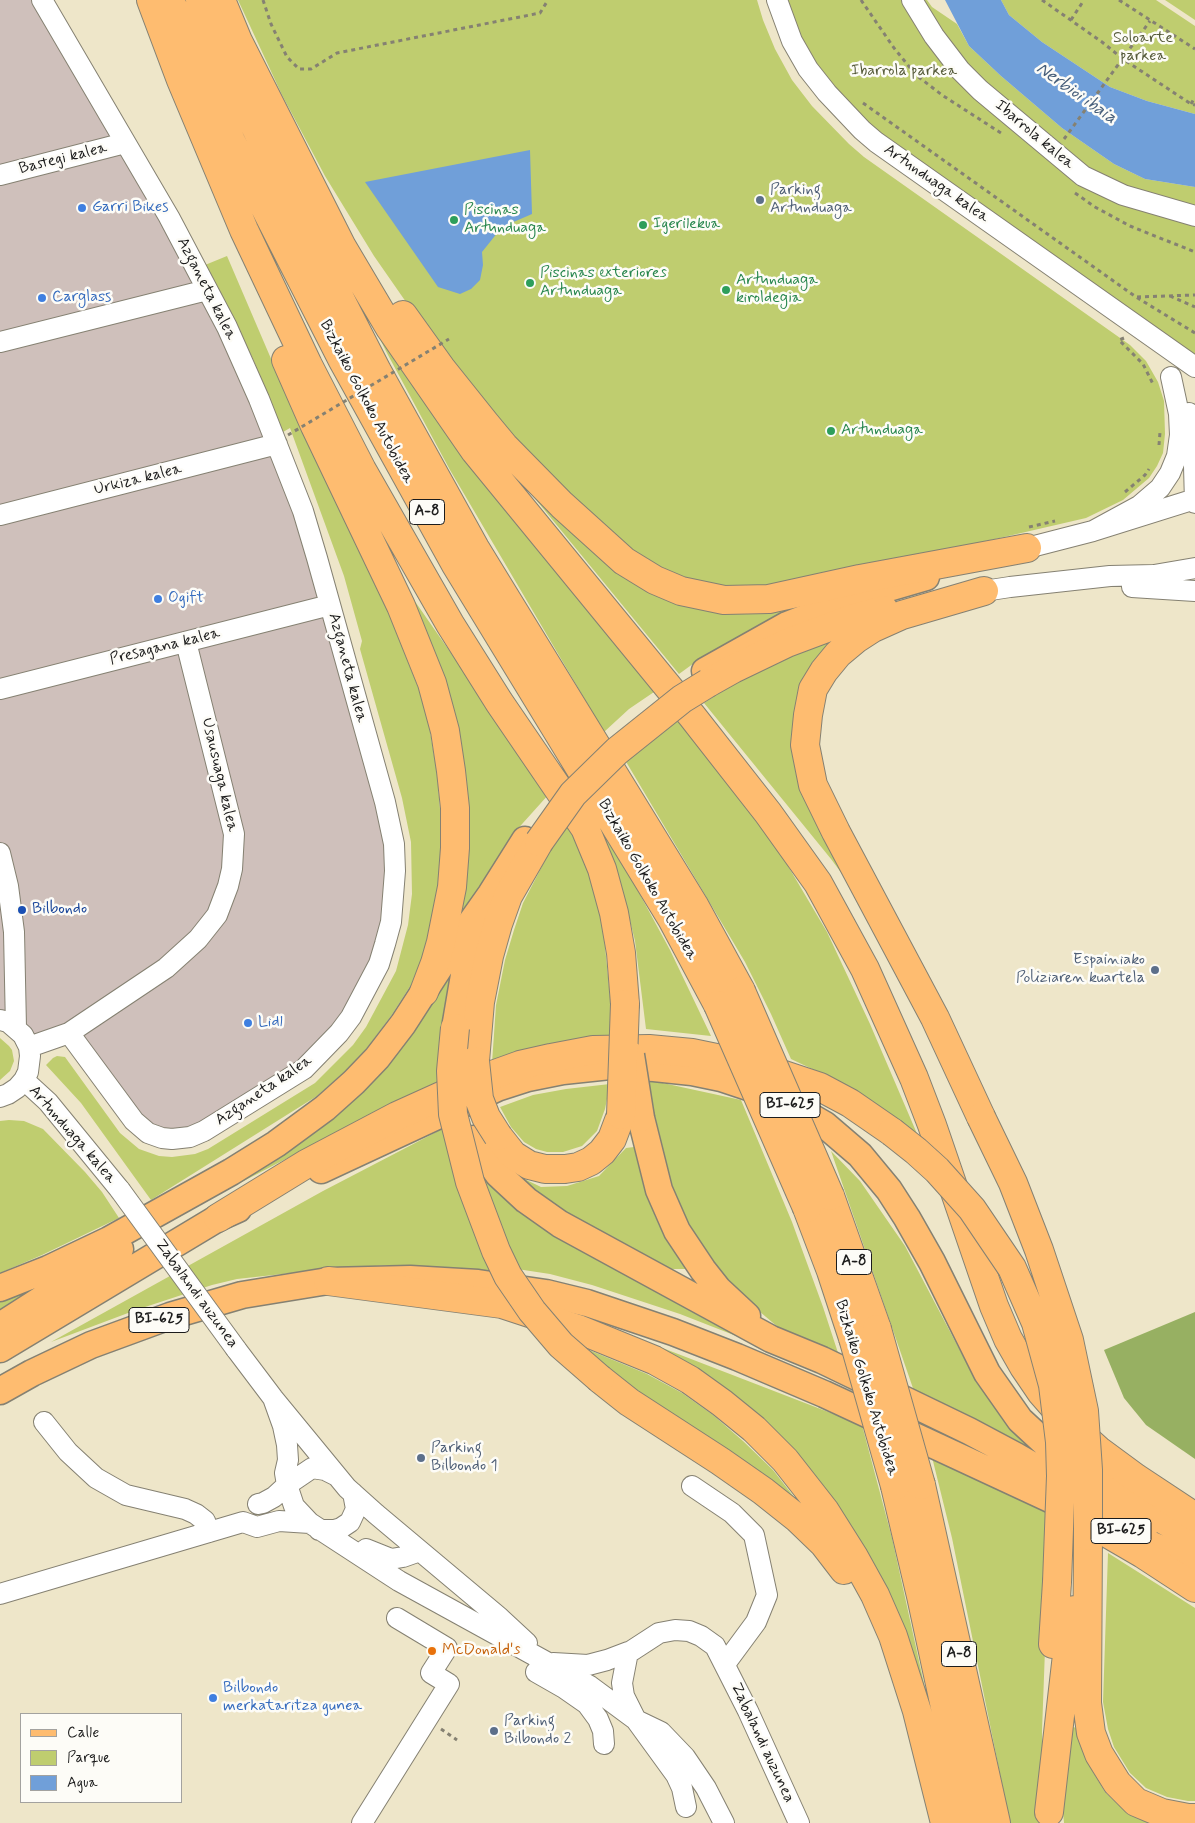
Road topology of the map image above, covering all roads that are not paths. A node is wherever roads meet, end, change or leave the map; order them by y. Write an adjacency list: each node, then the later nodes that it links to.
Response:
1 (42, 0): 10 (street, Azganeta kalea)
2 (151, 0): 8 (highway)
3 (170, 0): 47 (highway, Bizkaiko Golkoko Autobidea / A-8, bridge)
4 (200, 0): 47 (highway, Bizkaiko Golkoko Autobidea / A-8, bridge)
5 (221, 0): 9 (highway)
6 (777, 0): 14 (street, Artunduaga kalea)
7 (912, 0): 12 (street, Ibarrola kalea)
8 (181, 80): 35 (highway); 42 (highway, bridge)
9 (287, 137): 22 (highway); 31 (highway)
10 (125, 143): 11 (street, Bastegi kalea); 13 (street, Azganeta kalea)
11 (0, 175)
12 (1195, 216)
13 (207, 290): 15 (street); 18 (street, Azganeta kalea)
14 (1139, 328): 16 (street, Artunduaga kalea); 17 (street, Artunduaga kalea)
15 (0, 342)
16 (1195, 367)
17 (1171, 376): 19 (street, Artunduaga kalea); 21 (street, Artunduaga kalea)
18 (282, 440): 20 (street, Urkiza kalea); 27 (street, Azganeta kalea)
19 (1195, 500): 21 (street)
20 (0, 515)
21 (1093, 531): 22 (street)
22 (1027, 537): 29 (main road)
23 (1195, 568): 24 (street)
24 (1050, 583): 25 (street); 26 (street)
25 (1195, 591)
26 (984, 592): 29 (highway); 43 (highway)
27 (330, 605): 28 (street, Presagana kalea); 38 (street, Azganeta kalea)
28 (186, 642): 30 (street, Presagana kalea); 38 (street, Usausuaga kalea)
29 (705, 677): 32 (highway, bridge)
30 (0, 689)
31 (692, 716): 43 (highway); 63 (highway)
32 (532, 841): 34 (main road); 44 (highway, bridge)
33 (0, 853): 36 (street)
34 (491, 894): 35 (main road); 37 (main road)
35 (424, 992): 45 (main road)
36 (8, 1024): 39 (street)
37 (455, 1028): 44 (main road, bridge); 83 (highway, bridge)
38 (69, 1033): 39 (street, Usausuaga kalea)
39 (29, 1047): 40 (street, Artunduaga kalea)
40 (24, 1080): 41 (street, Artunduaga kalea); 46 (street, Artunduaga kalea)
41 (0, 1097)
42 (631, 1117): 44 (highway); 52 (main road)
43 (981, 1117): 67 (highway, bridge)
44 (485, 1138): 52 (main road)
45 (231, 1172): 50 (main road); 51 (main road)
46 (120, 1190): 55 (street, Zabalandi auzunea, bridge)
47 (818, 1202): 60 (highway, Bizkaiko Golkoko Autobidea / A-8, bridge)
48 (218, 1218): 53 (main road, BI-625); 68 (main road, BI-625); 85 (highway, bridge)
49 (328, 1281): 54 (main road, BI-625); 62 (main road, BI-625); 83 (highway)
50 (0, 1288)
51 (0, 1326)
52 (771, 1339): 71 (main road)
53 (0, 1349)
54 (0, 1391)
55 (273, 1398): 57 (street, Zabalandi auzunea); 58 (street, Zabalandi auzunea)
56 (44, 1422): 66 (street)
57 (337, 1476): 58 (street, Zabalandi auzunea); 61 (street, Zabalandi auzunea)
58 (286, 1479): 64 (street, Zabalandi auzunea); 65 (street, Zabalandi auzunea)
59 (692, 1486): 79 (street, Zabalandi auzunea)
60 (908, 1486): 91 (highway, Bizkaiko Golkoko Autobidea / A-8); 92 (highway, Bizkaiko Golkoko Autobidea / A-8)
61 (353, 1493): 65 (street, Zabalandi auzunea); 70 (street, Zabalandi auzunea)
62 (1047, 1498): 72 (main road, BI-625); 73 (highway)
63 (1195, 1517)
64 (243, 1522): 65 (street, Zabalandi auzunea); 66 (street, Zabalandi auzunea)
65 (314, 1527): 69 (street, Zabalandi auzunea)
66 (209, 1532): 74 (street, Zabalandi auzunea)
67 (1088, 1536): 85 (highway); 86 (highway)
68 (1195, 1539)
69 (340, 1544): 70 (street, Zabalandi auzunea); 75 (street, Zabalandi auzunea)
70 (420, 1551): 78 (street, Zabalandi auzunea)
71 (1195, 1558)
72 (1195, 1564)
73 (1195, 1588)
74 (0, 1594)
75 (423, 1595): 78 (street, Zabalandi auzunea); 82 (street, Zabalandi auzunea)
76 (397, 1618): 87 (street)
77 (628, 1652): 78 (street, Zabalandi auzunea); 79 (street, Zabalandi auzunea); 80 (street, Zabalandi auzunea); 81 (street, Zabalandi auzunea)
78 (547, 1663): 80 (street, Zabalandi auzunea)
79 (725, 1664): 89 (street, Zabalandi auzunea)
80 (590, 1686): 81 (street, Zabalandi auzunea)
81 (636, 1720): 84 (street, Zabalandi auzunea); 88 (street, Zabalandi auzunea)
82 (604, 1744)
83 (929, 1760): 90 (highway)
84 (686, 1807)
85 (1049, 1818)
86 (1195, 1818)
87 (362, 1823)
88 (724, 1823)
89 (799, 1823)
90 (946, 1823)
91 (970, 1823)
92 (996, 1823)

